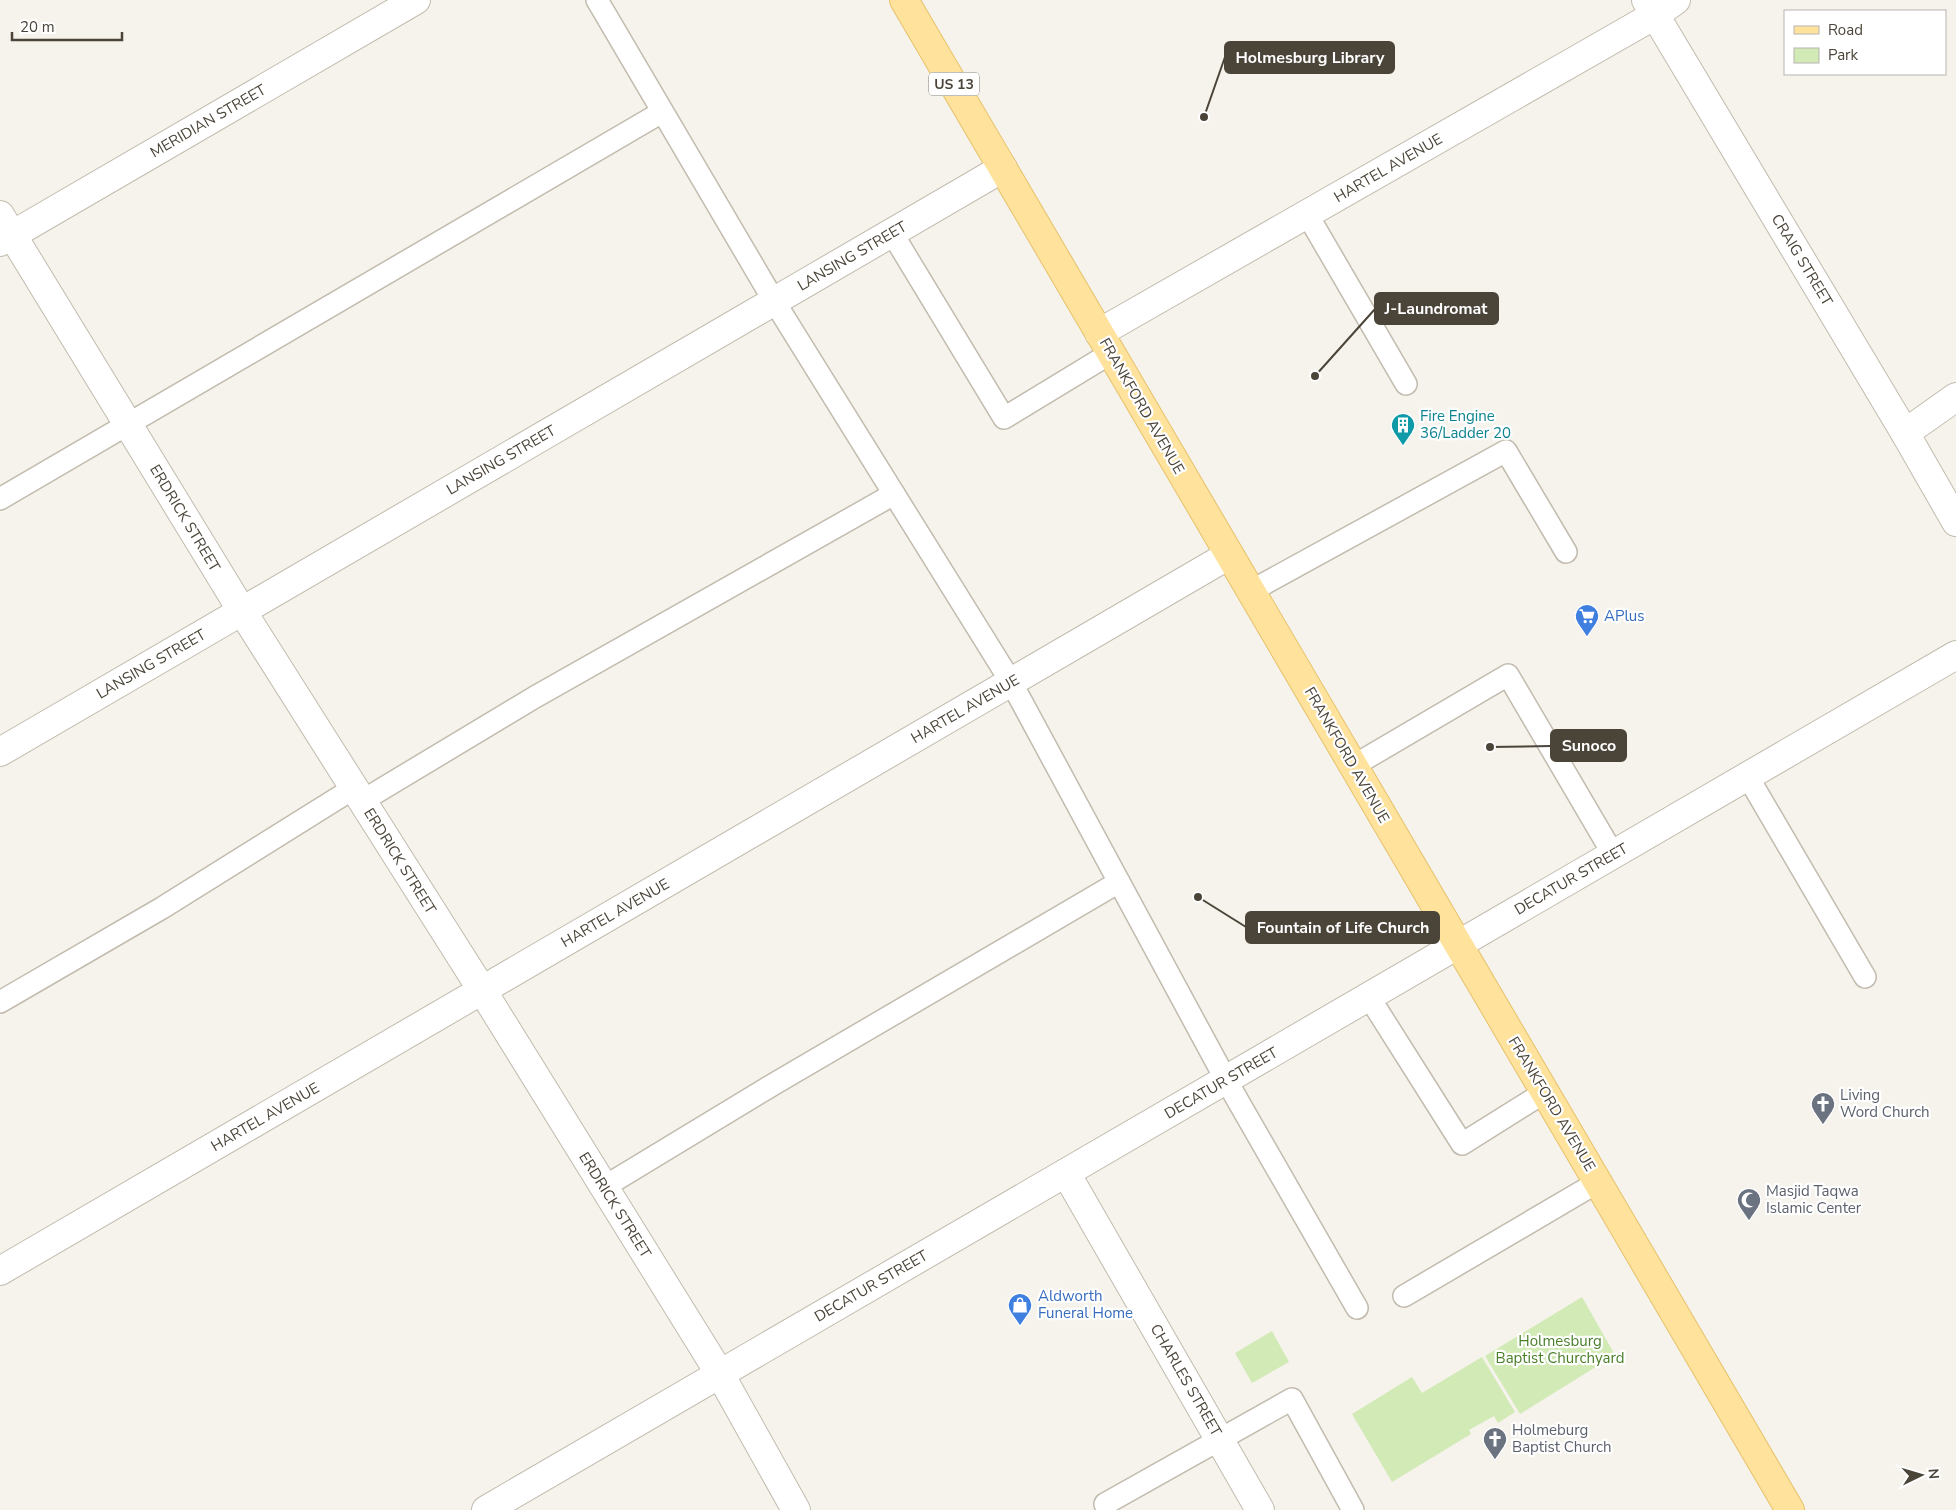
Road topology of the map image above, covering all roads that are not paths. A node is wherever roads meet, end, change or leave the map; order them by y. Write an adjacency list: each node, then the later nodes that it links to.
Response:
1 (416, 0): 8 (street, MERIDIAN STREET)
2 (597, 0): 5 (lane)
3 (904, 0): 6 (main road, FRANKFORD AVENUE / US 13)
4 (1659, 5): 7 (street, HARTEL AVENUE); 15 (street, CRAIG STREET)
5 (662, 112): 10 (lane); 14 (lane)
6 (1003, 168): 9 (street, LANSING STREET); 11 (main road, FRANKFORD AVENUE / US 13)
7 (1307, 214): 11 (street, HARTEL AVENUE); 12 (lane)
8 (4, 231): 14 (street, ERDRICK STREET)
9 (892, 233): 10 (street, LANSING STREET); 11 (lane)
10 (774, 302): 16 (lane); 22 (street, LANSING STREET)
11 (1105, 343): 20 (main road, FRANKFORD AVENUE / US 13)
12 (1406, 384)
13 (1956, 397): 15 (street)
14 (128, 424): 17 (lane); 22 (street, ERDRICK STREET)
15 (1905, 433): 18 (street, CRAIG STREET)
16 (894, 494): 24 (lane); 28 (lane)
17 (0, 499)
18 (1956, 522)
19 (1566, 552): 21 (lane)
20 (1229, 555): 21 (main road, FRANKFORD AVENUE / US 13); 24 (street, HARTEL AVENUE)
21 (1251, 591): 26 (main road, FRANKFORD AVENUE / US 13)
22 (242, 611): 25 (street, LANSING STREET); 28 (street, ERDRICK STREET)
23 (1956, 656): 27 (street, DECATUR STREET)
24 (1011, 682): 30 (lane); 33 (street, HARTEL AVENUE)
25 (0, 752)
26 (1353, 766): 29 (lane); 31 (main road, FRANKFORD AVENUE / US 13)
27 (1748, 777): 29 (street, DECATUR STREET); 32 (lane)
28 (358, 794): 33 (street, ERDRICK STREET); 35 (lane)
29 (1612, 854): 31 (street, DECATUR STREET)
30 (1119, 882): 36 (lane); 40 (lane)
31 (1458, 945): 34 (street, DECATUR STREET); 37 (main road, FRANKFORD AVENUE / US 13)
32 (1865, 977)
33 (482, 990): 40 (street, ERDRICK STREET); 41 (street, HARTEL AVENUE)
34 (1370, 997): 36 (street, DECATUR STREET); 37 (lane)
35 (0, 1002)
36 (1226, 1080): 38 (street, DECATUR STREET); 43 (lane)
37 (1545, 1092): 39 (main road, FRANKFORD AVENUE / US 13)
38 (1066, 1173): 44 (street, DECATUR STREET); 45 (street, CHARLES STREET)
39 (1598, 1182): 42 (lane); 51 (main road, FRANKFORD AVENUE / US 13)
40 (604, 1187): 44 (street, ERDRICK STREET)
41 (0, 1271)
42 (1404, 1296)
43 (1357, 1308)
44 (720, 1374): 47 (street, DECATUR STREET); 48 (street, ERDRICK STREET)
45 (1219, 1439): 46 (lane); 49 (street, CHARLES STREET); 50 (lane)
46 (1105, 1504)
47 (486, 1510)
48 (796, 1510)
49 (1260, 1510)
50 (1353, 1510)
51 (1790, 1510)

